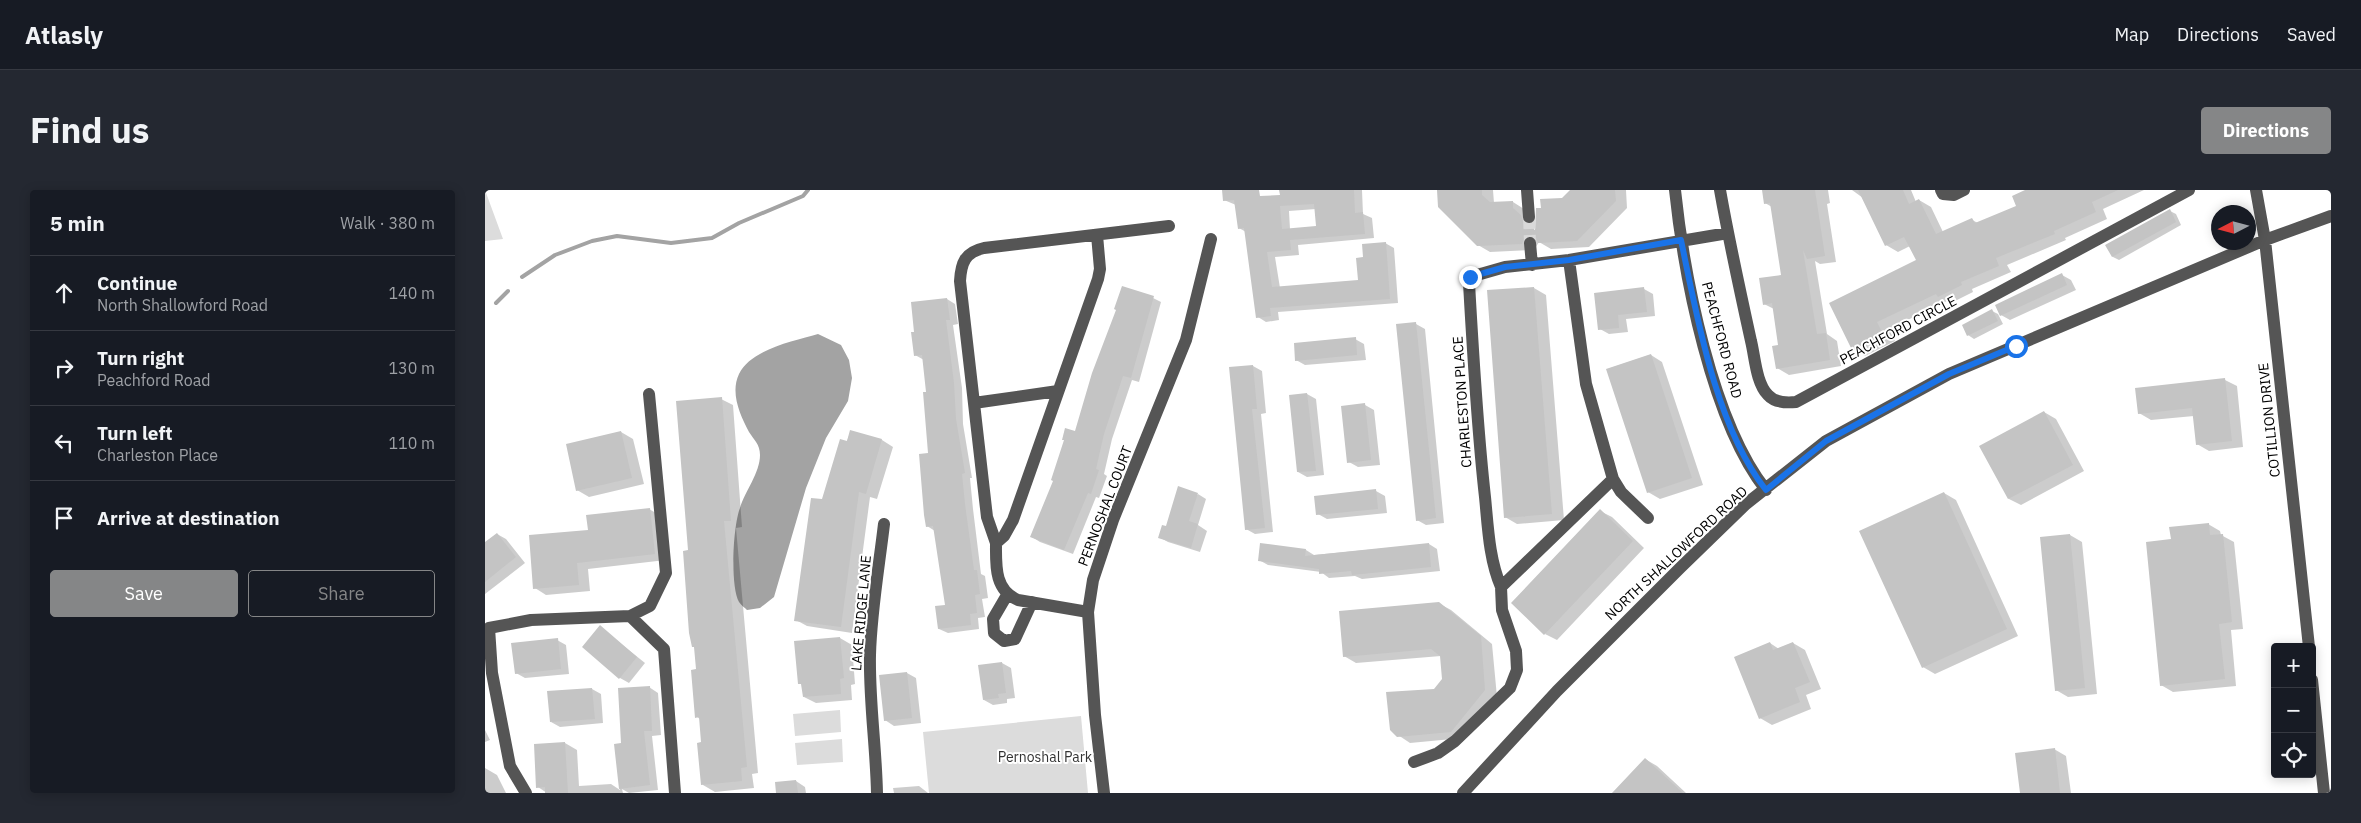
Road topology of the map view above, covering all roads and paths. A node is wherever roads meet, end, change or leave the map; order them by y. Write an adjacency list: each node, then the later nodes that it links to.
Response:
1 (1527, 190): 9 (street)
2 (1675, 190): 14 (street, PEACHFORD ROAD)
3 (1720, 190): 11 (street, PEACHFORD CIRCLE)
4 (1941, 190): 5 (street)
5 (1963, 190)
6 (2189, 190): 11 (street, PEACHFORD CIRCLE)
7 (2256, 190): 15 (street, COTILLION DRIVE)
8 (2331, 216): 15 (street, NORTH SHALLOWFORD ROAD)
9 (1529, 217)
10 (1169, 226): 12 (street)
11 (1728, 233): 14 (street)
12 (1097, 234): 19 (street); 21 (street)
13 (1211, 239): 30 (street, PERNOSHAL COURT)
14 (1681, 240): 17 (street, CHARLESTON PLACE); 23 (street, PEACHFORD ROAD)
15 (2265, 240): 23 (street, NORTH SHALLOWFORD ROAD); 32 (street, COTILLION DRIVE)
16 (1530, 243): 18 (street)
17 (1569, 260): 18 (street, CHARLESTON PLACE); 22 (street)
18 (1532, 265): 27 (street, CHARLESTON PLACE)
19 (1058, 391): 21 (street); 26 (street)
20 (649, 394): 31 (street)
21 (974, 402): 26 (street)
22 (1613, 479): 24 (street); 27 (street)
23 (1766, 490): 39 (street, NORTH SHALLOWFORD ROAD)
24 (1648, 518)
25 (884, 524): 37 (street, LAKE RIDGE LANE)
26 (996, 543): 28 (street)
27 (1501, 587): 34 (street, CHARLESTON PLACE)
28 (1007, 595): 29 (street); 29 (street)
29 (1032, 602): 30 (street)
30 (1088, 612): 38 (street, PERNOSHAL COURT)
31 (630, 616): 35 (street); 36 (street)
32 (2309, 643)
33 (2313, 688): 40 (street)
34 (1414, 762)
35 (526, 793)
36 (675, 793)
37 (877, 793)
38 (1104, 793)
39 (1463, 793)
40 (2324, 793)

